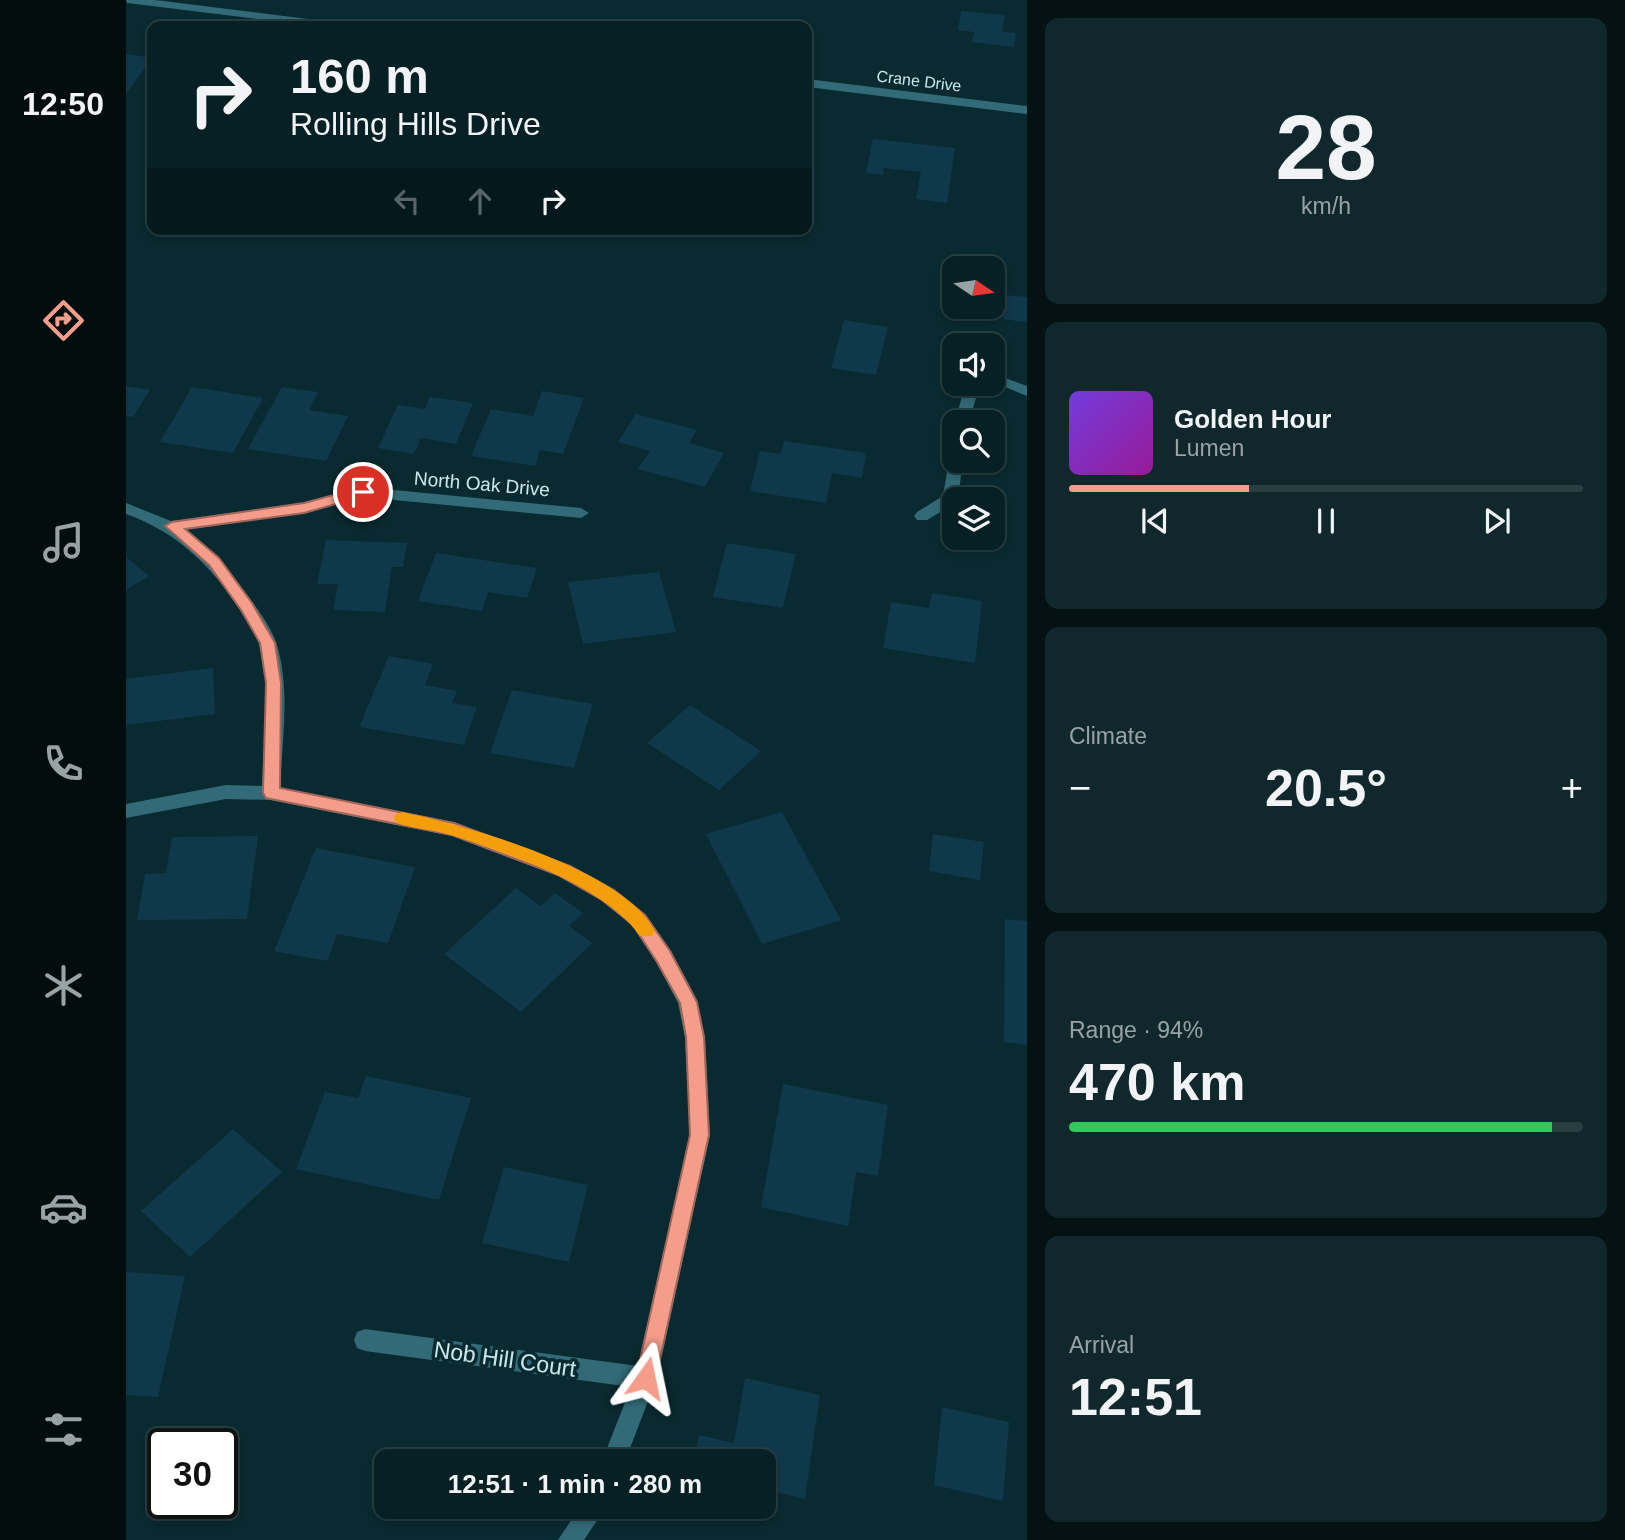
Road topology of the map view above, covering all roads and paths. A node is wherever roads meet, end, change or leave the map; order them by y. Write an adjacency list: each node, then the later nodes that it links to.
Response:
1 (127, 0): 2 (street)
2 (299, 21)
3 (812, 84): 4 (street, Crane Drive)
4 (1027, 110)
5 (1005, 382): 6 (street)
6 (1027, 392)
7 (954, 473): 10 (street)
8 (126, 508): 11 (street)
9 (581, 513): 11 (street, North Oak Drive)
10 (922, 516)
11 (172, 526): 12 (street)
12 (271, 793): 13 (street); 15 (street)
13 (126, 811)
14 (365, 1340): 15 (street, Nob Hill Court)
15 (646, 1378): 16 (street)
16 (619, 1449)
17 (585, 1519): 18 (street)
18 (570, 1540)

